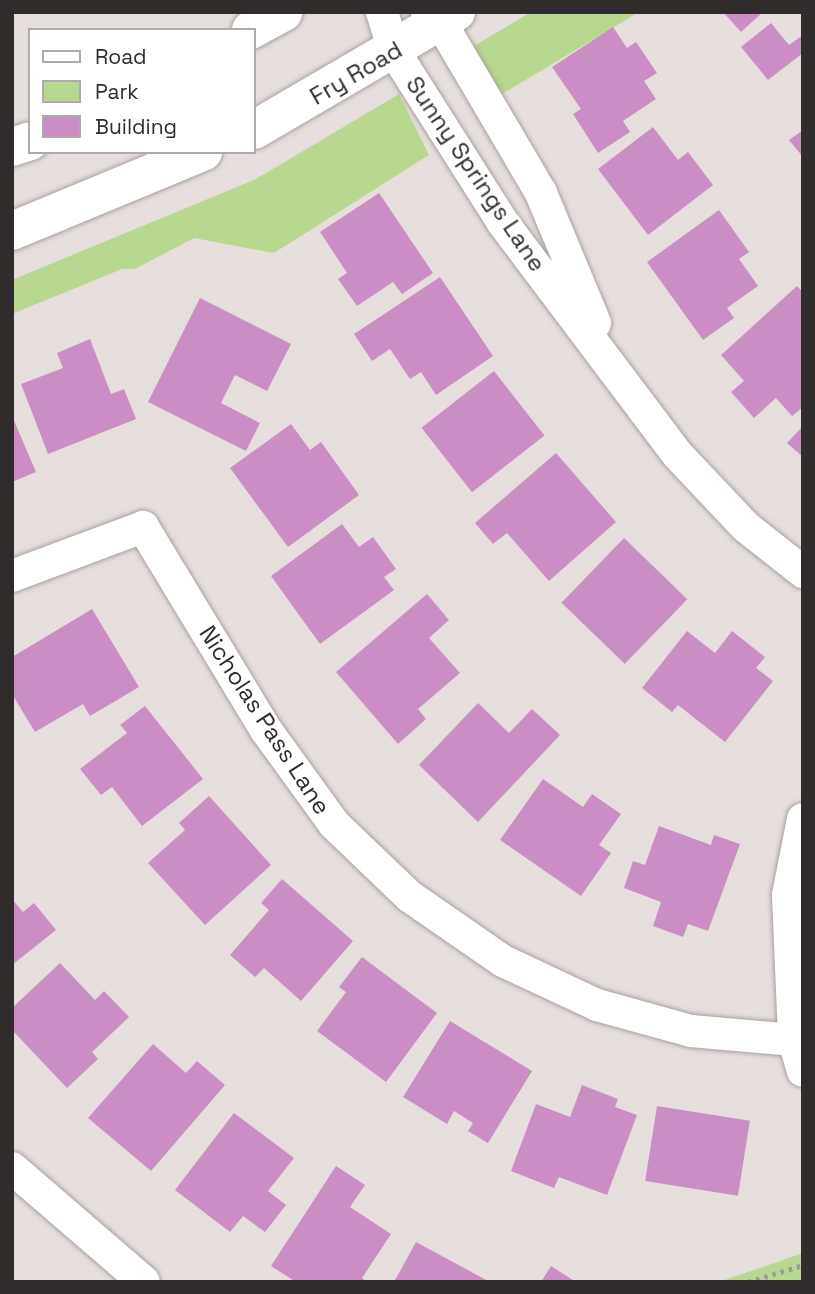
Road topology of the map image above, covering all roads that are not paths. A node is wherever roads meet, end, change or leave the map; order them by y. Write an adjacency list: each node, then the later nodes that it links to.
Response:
1 (282, 12): 4 (main road)
2 (382, 12): 5 (street, Sunny Springs Lane)
3 (441, 16): 5 (main road, Fry Road); 9 (street, Sunny Springs Lane)
4 (254, 28)
5 (394, 51): 6 (main road, Fry Road); 9 (street, Sunny Springs Lane)
6 (256, 129)
7 (198, 154): 8 (main road)
8 (12, 232)
9 (610, 360): 10 (street, Sunny Springs Lane)
10 (803, 572)
11 (12, 576): 13 (street, Nicholas Pass Lane)
12 (803, 819): 13 (street)
13 (793, 1040): 14 (street)
14 (803, 1071)
15 (12, 1168): 16 (street)
16 (144, 1282)

